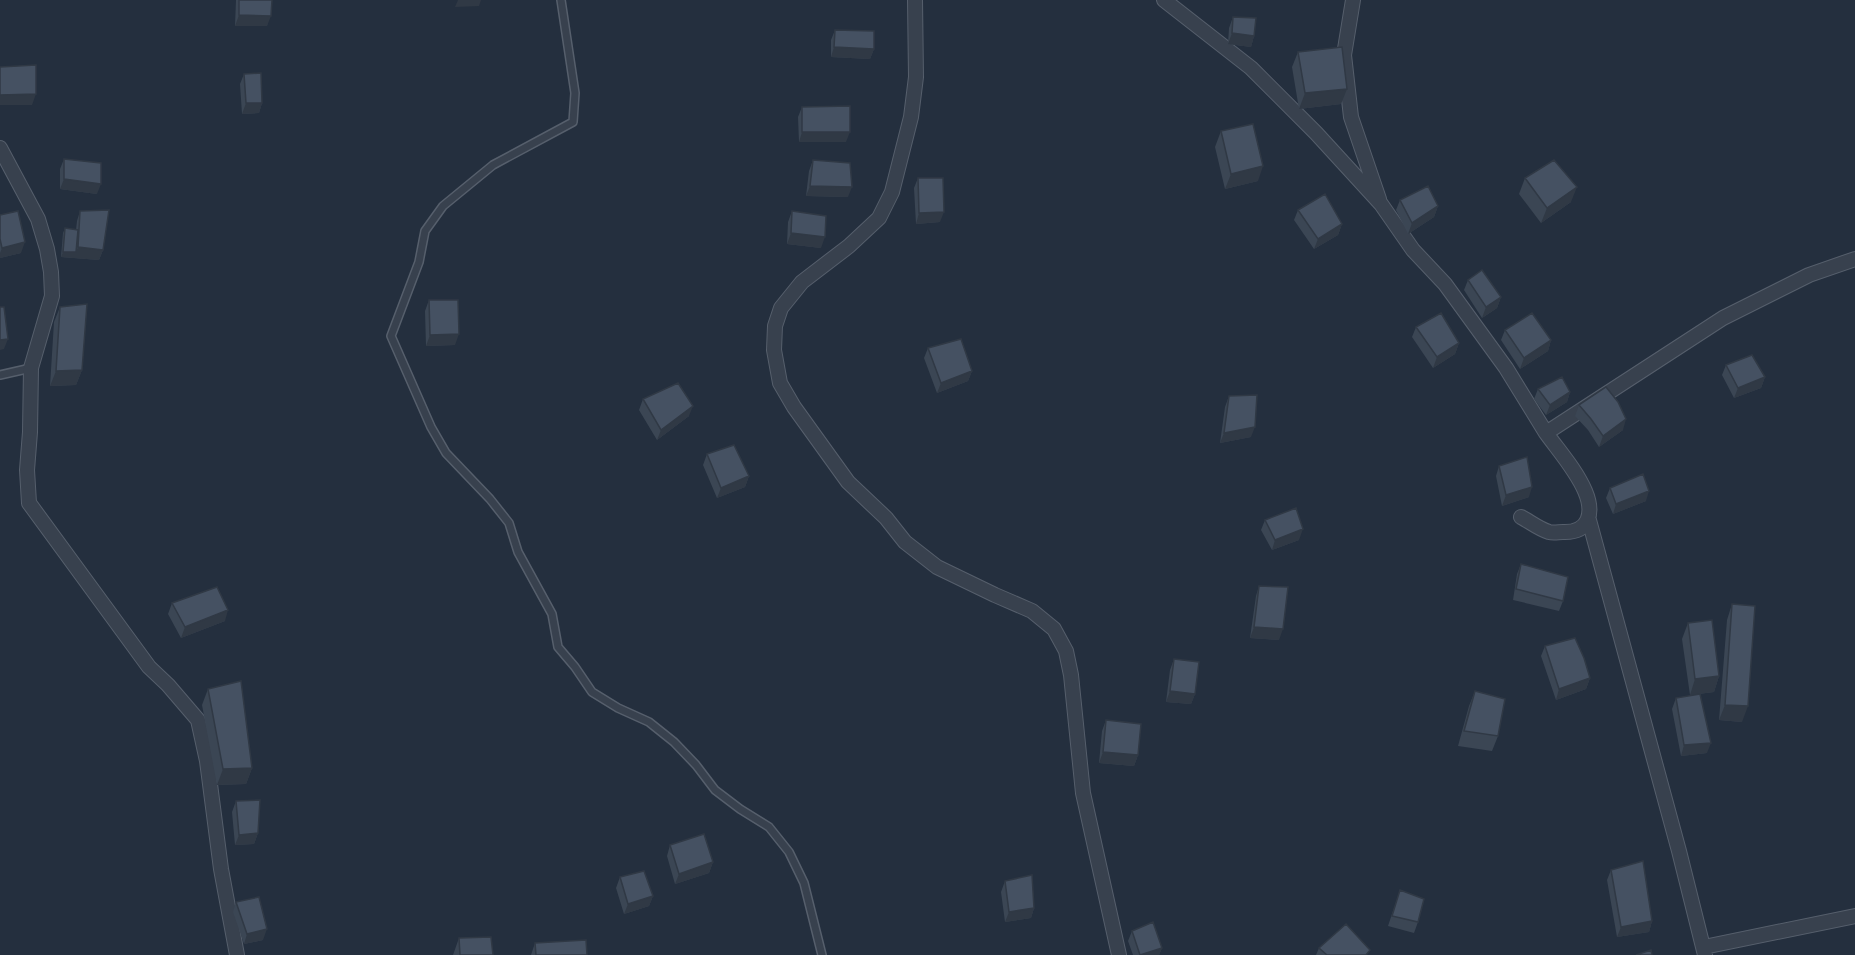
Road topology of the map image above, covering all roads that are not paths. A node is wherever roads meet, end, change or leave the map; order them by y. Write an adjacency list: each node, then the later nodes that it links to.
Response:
1 (561, 0): 16 (lane)
2 (915, 0): 17 (street)
3 (1164, 0): 6 (street)
4 (1353, 0): 6 (street)
5 (0, 148): 8 (street)
6 (1381, 204): 10 (street)
7 (1855, 259): 10 (street)
8 (31, 368): 9 (lane); 15 (street)
9 (0, 375)
10 (1546, 434): 12 (street)
11 (1521, 516): 12 (street)
12 (1589, 520): 14 (street)
13 (1855, 916): 14 (street)
14 (1704, 951)
15 (237, 955)
16 (822, 955)
17 (1119, 955)

